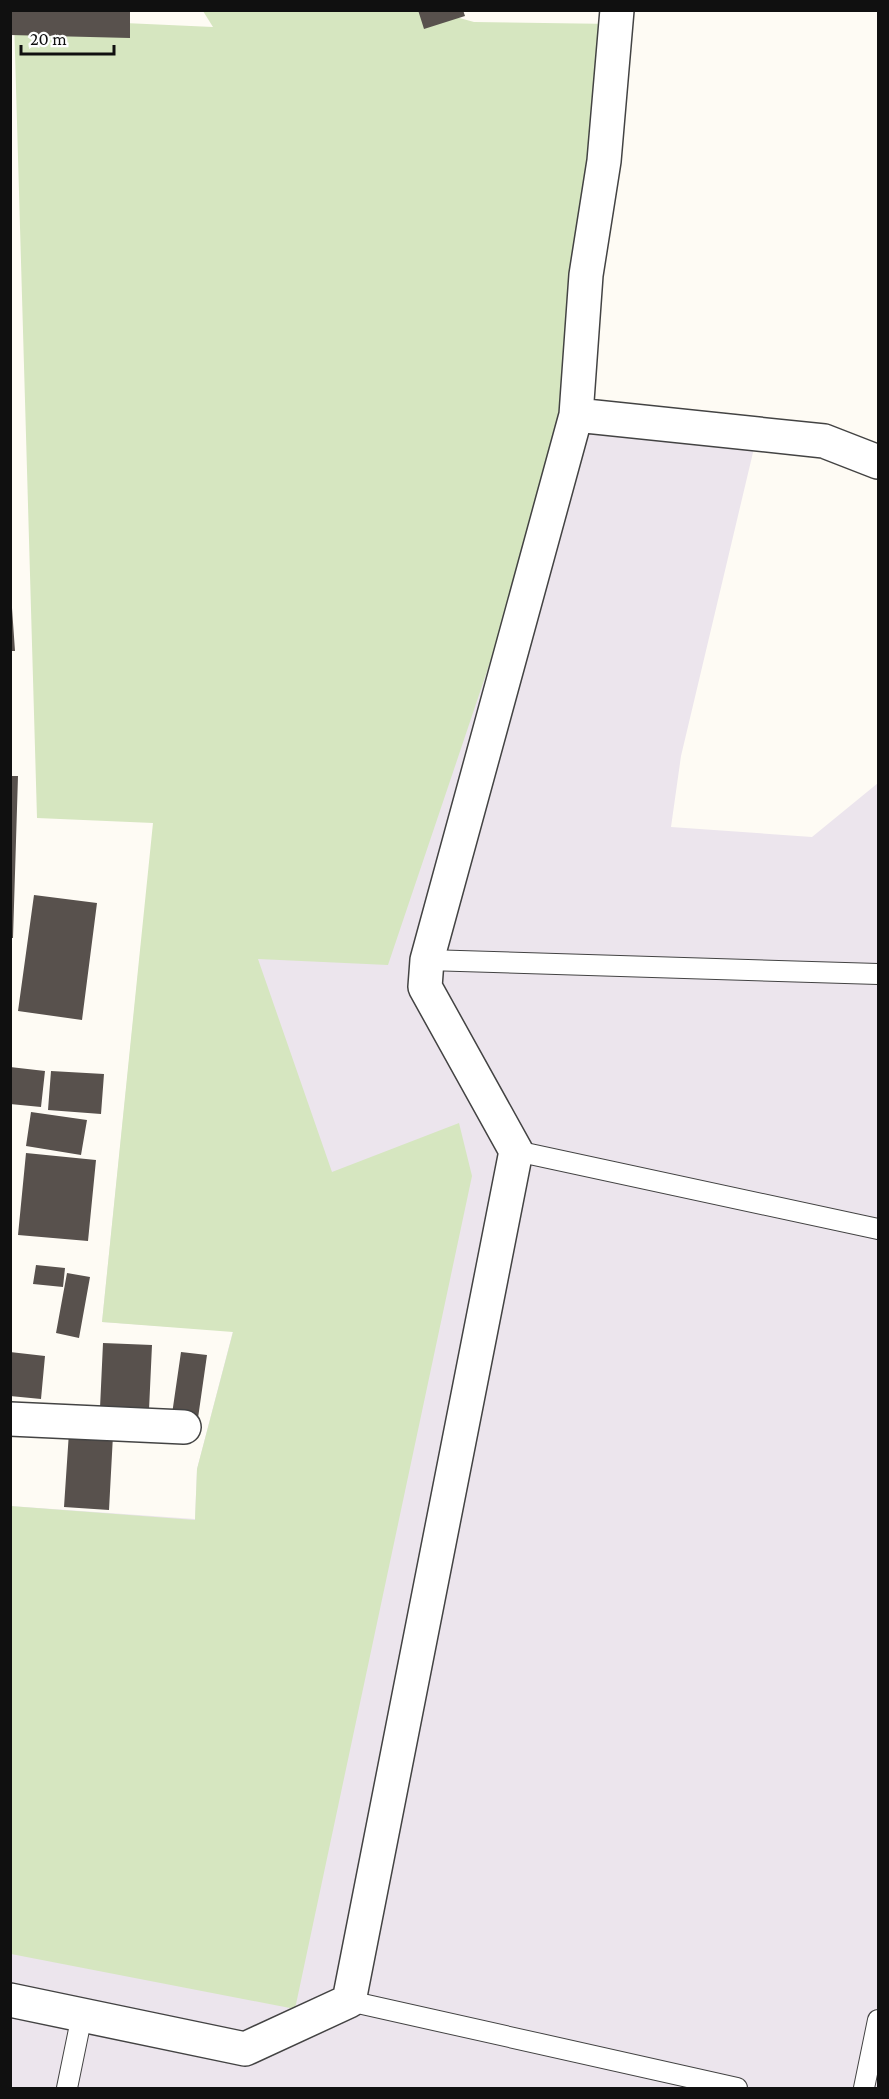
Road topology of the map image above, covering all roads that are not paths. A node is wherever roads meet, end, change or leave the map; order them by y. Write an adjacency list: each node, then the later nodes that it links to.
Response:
1 (617, 10): 2 (street)
2 (576, 415): 3 (street); 4 (street)
3 (879, 462)
4 (427, 960): 5 (lane); 6 (street)
5 (879, 974)
6 (516, 1151): 7 (lane); 11 (street)
7 (879, 1228)
8 (10, 1419): 9 (street)
9 (184, 1427)
10 (10, 2000): 12 (street)
11 (349, 2001): 12 (street); 15 (lane)
12 (82, 2015): 14 (lane)
13 (879, 2020): 16 (lane)
14 (67, 2088)
15 (737, 2088)
16 (864, 2088)

